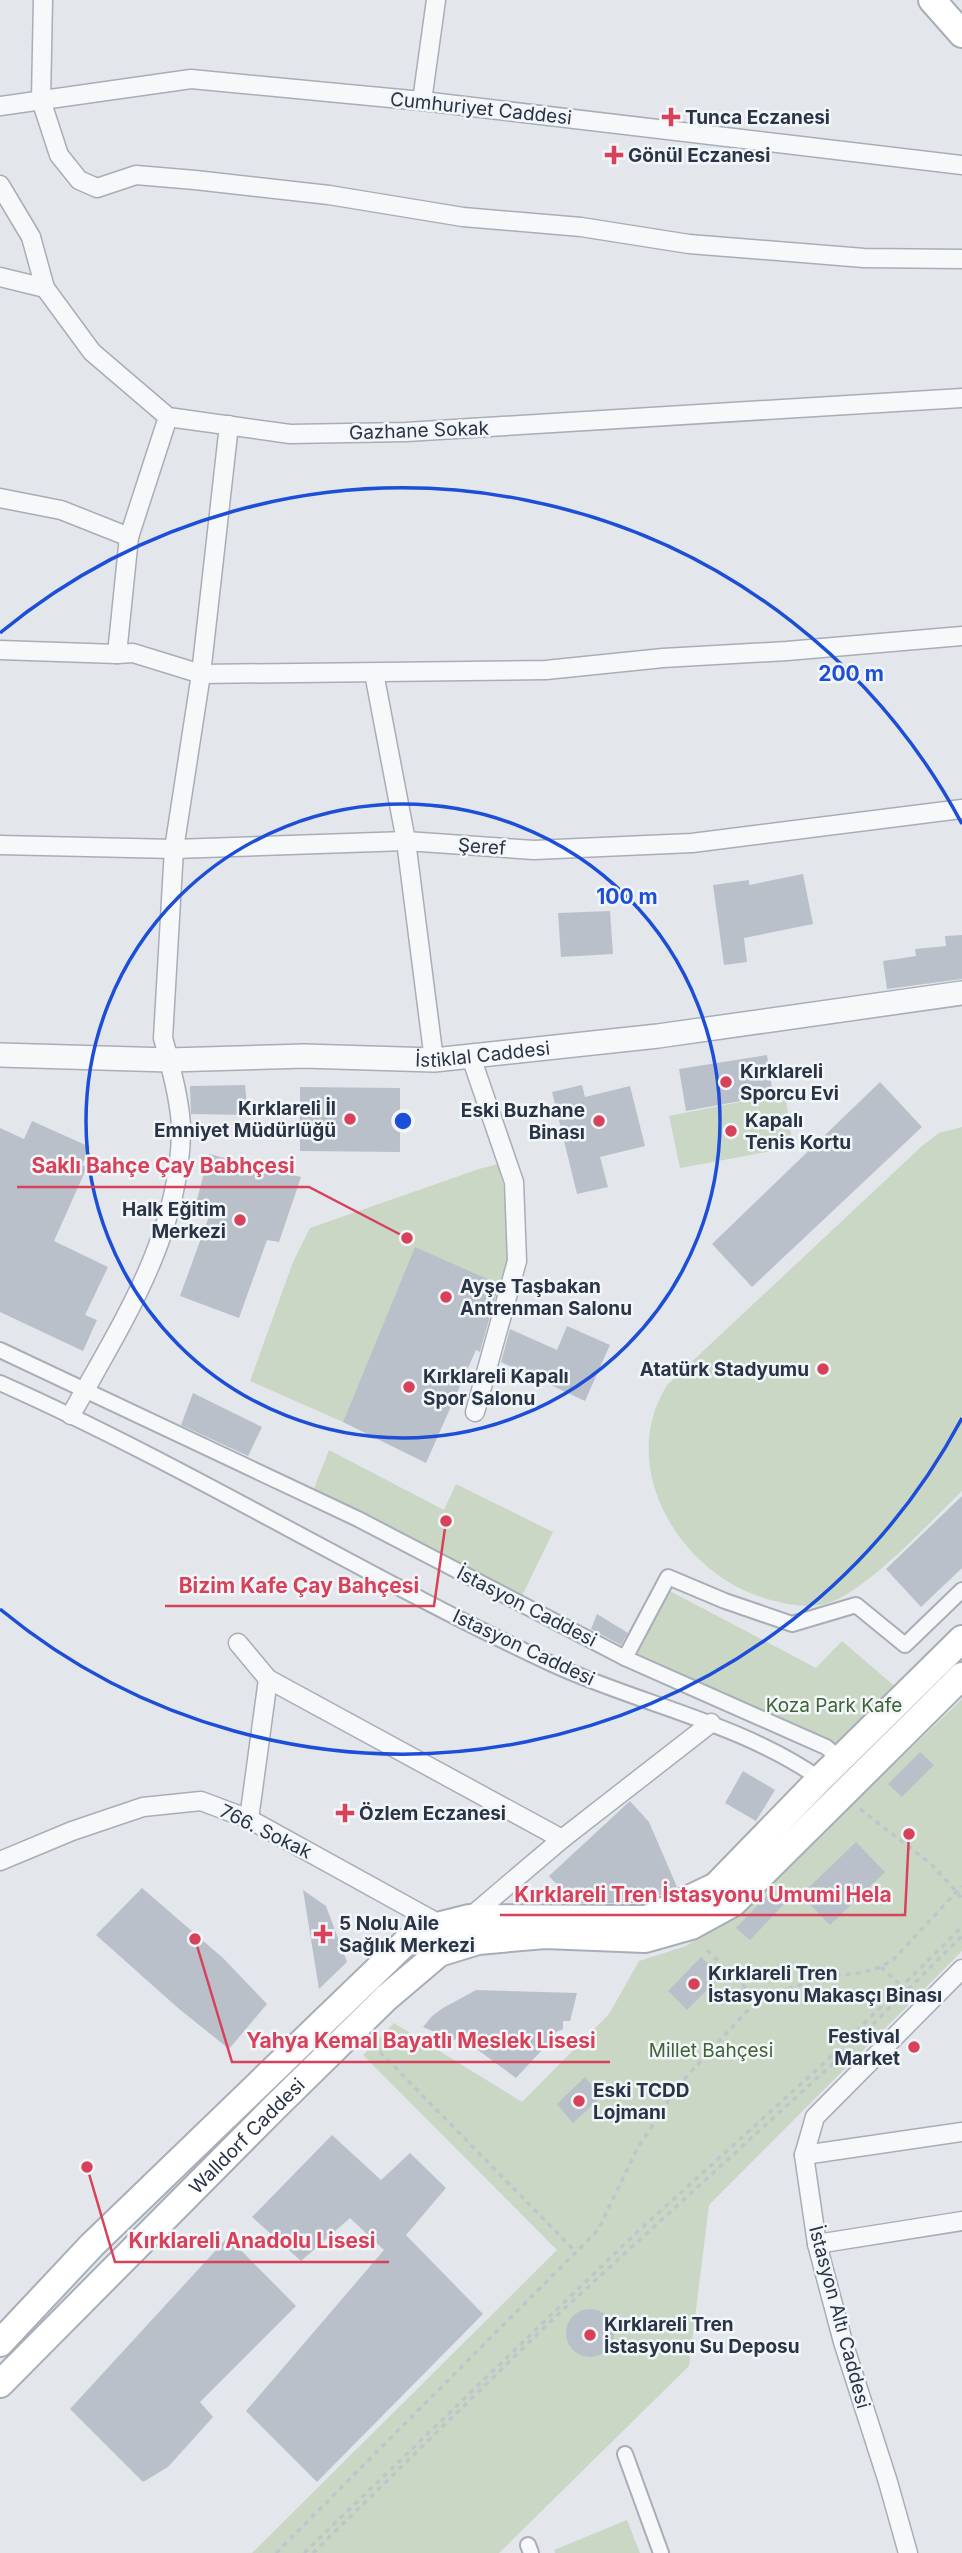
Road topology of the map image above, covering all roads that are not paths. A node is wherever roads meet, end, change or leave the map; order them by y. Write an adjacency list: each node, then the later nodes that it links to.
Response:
1 (43, 0): 5 (street)
2 (436, 0): 6 (street)
3 (932, 0): 4 (main road)
4 (962, 34)
5 (41, 100): 6 (street, Cumhuriyet Caddesi); 7 (street, Cumhuriyet Caddesi); 10 (street)
6 (422, 101): 8 (street, Cumhuriyet Caddesi)
7 (0, 106)
8 (962, 165)
9 (0, 185): 12 (street)
10 (962, 260)
11 (0, 277): 12 (street)
12 (45, 288): 14 (street)
13 (962, 398): 15 (street, Gazhane Sokak)
14 (168, 417): 15 (street, Gazhane Sokak); 17 (street)
15 (229, 425): 22 (street)
16 (0, 498): 17 (street)
17 (128, 537): 20 (street)
18 (962, 636): 21 (street)
19 (0, 650): 20 (street)
20 (117, 653): 22 (street)
21 (374, 673): 22 (street); 24 (street)
22 (201, 674): 26 (street)
23 (962, 809): 24 (street, Şeref)
24 (406, 841): 26 (street, Şeref); 31 (street)
25 (0, 845): 26 (street, Şeref)
26 (174, 849): 30 (street)
27 (962, 993): 29 (street, İstiklal Caddesi)
28 (0, 1055): 30 (street, İstiklal Caddesi)
29 (471, 1057): 31 (street, İstiklal Caddesi); 35 (street)
30 (169, 1060): 31 (street, İstiklal Caddesi); 34 (street)
31 (434, 1060)
32 (0, 1350): 34 (street, İstasyon Caddesi)
33 (0, 1384): 36 (street, Istasyon Caddesi)
34 (86, 1389): 36 (street); 40 (street, İstasyon Caddesi)
35 (475, 1412)
36 (71, 1415): 43 (street, Istasyon Caddesi)
37 (962, 1590): 40 (street)
38 (962, 1639): 44 (main road)
39 (238, 1643): 42 (street)
40 (625, 1657): 44 (street, İstasyon Caddesi)
41 (962, 1676): 44 (main road)
42 (268, 1679): 47 (street); 48 (street)
43 (711, 1723): 45 (street, Istasyon Caddesi); 48 (street)
44 (851, 1767): 45 (main road, Walldorf Caddesi); 46 (main road)
45 (820, 1779): 46 (street, Istasyon Caddesi); 50 (main road, Walldorf Caddesi)
46 (842, 1795): 58 (main road, Walldorf Caddesi)
47 (250, 1819): 49 (street, 766. Sokak); 51 (street, 766. Sokak)
48 (562, 1839): 50 (street)
49 (0, 1861)
50 (469, 1918): 51 (main road, Walldorf Caddesi)
51 (441, 1925): 57 (main road, Walldorf Caddesi)
52 (960, 1973): 54 (street, İstasyon Altı Caddesi)
53 (962, 2132): 54 (street)
54 (804, 2155): 56 (street, İstasyon Altı Caddesi)
55 (962, 2221): 56 (street)
56 (817, 2244): 61 (street, İstasyon Altı Caddesi)
57 (0, 2343)
58 (0, 2384)
59 (625, 2454): 60 (street)
60 (661, 2553)
61 (908, 2553)

